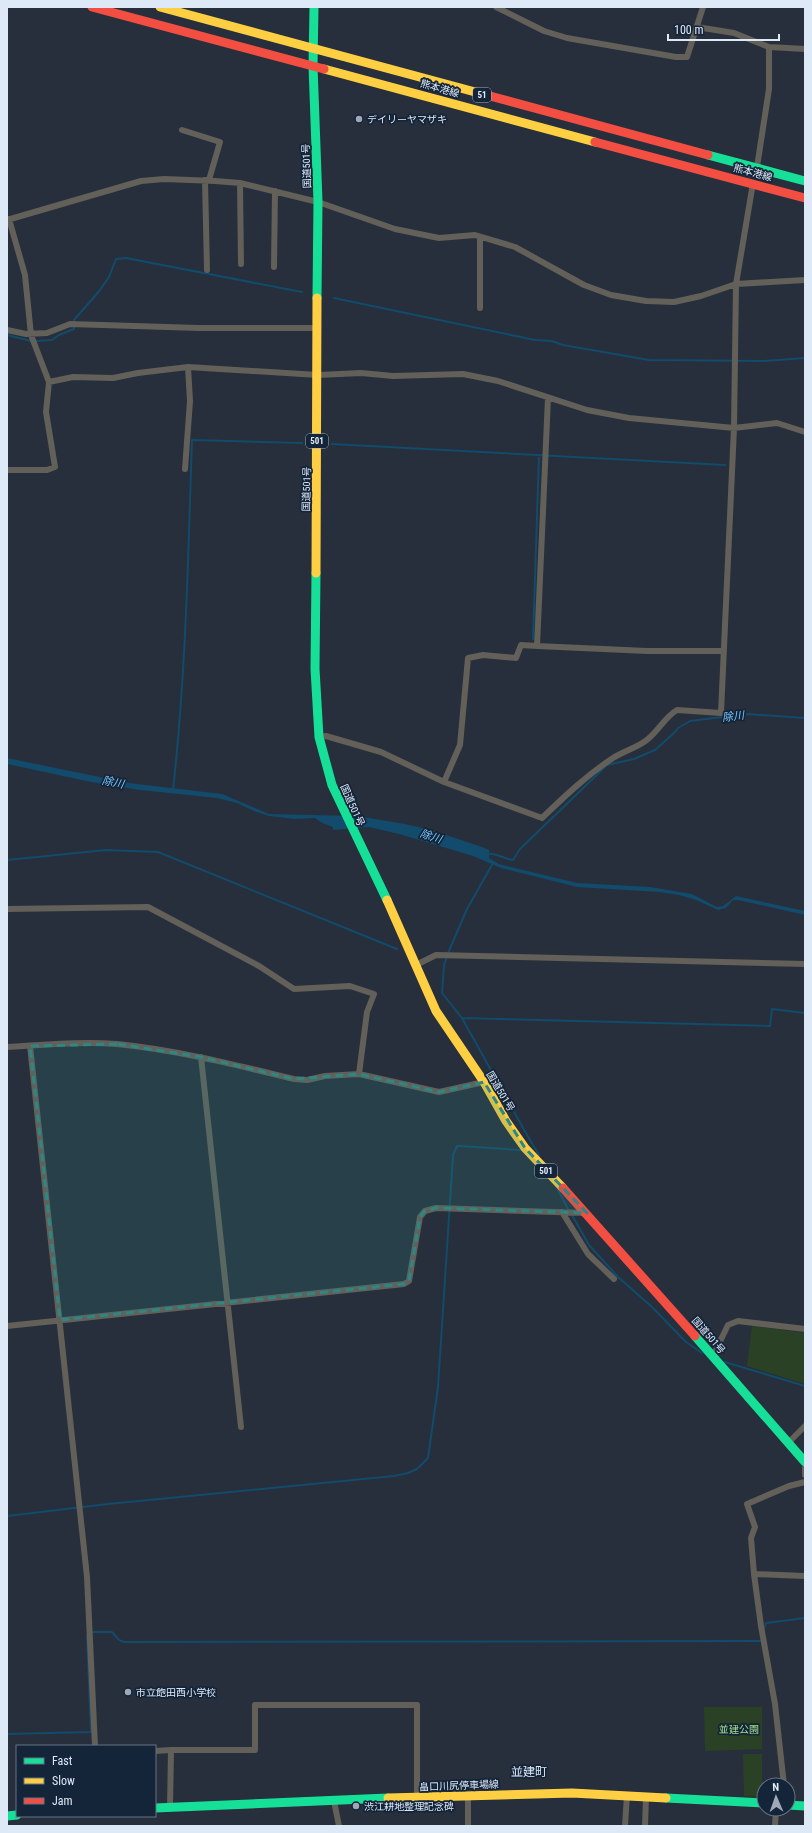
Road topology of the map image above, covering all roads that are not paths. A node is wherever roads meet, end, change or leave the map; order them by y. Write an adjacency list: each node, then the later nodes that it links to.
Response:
1 (92, 7): 8 (main road, 熊本港線 / 51)
2 (160, 7): 6 (main road, 熊本港線 / 51)
3 (314, 7): 10 (main road, 国道501号 / 501)
4 (496, 7): 7 (street)
5 (703, 7): 7 (street)
6 (186, 14): 8 (main road); 10 (main road, 熊本港線 / 51)
7 (697, 27): 9 (street)
8 (182, 31): 12 (main road, 熊本港線 / 51)
9 (769, 47): 11 (street); 14 (street)
10 (314, 48): 12 (main road, 国道501号 / 501); 14 (main road, 熊本港線 / 51)
11 (805, 49)
12 (314, 66): 18 (main road, 熊本港線 / 51); 21 (main road, 国道501号 / 501)
13 (182, 130): 15 (street)
14 (757, 167): 16 (main road, 熊本港線 / 51)
15 (207, 180): 17 (street); 22 (street); 26 (street)
16 (805, 181)
17 (240, 183): 19 (street); 24 (street)
18 (753, 183): 20 (main road, 熊本港線 / 51); 28 (street)
19 (275, 191): 21 (street); 25 (street)
20 (805, 198)
21 (318, 202): 23 (street); 30 (main road, 国道501号 / 501)
22 (8, 220): 32 (street)
23 (480, 237): 28 (street); 29 (street)
24 (241, 264)
25 (274, 267)
26 (206, 270)
27 (805, 280): 28 (street)
28 (736, 284): 37 (street)
29 (480, 308)
30 (317, 328): 32 (street); 34 (main road, 国道501号 / 501)
31 (7, 330): 32 (street)
32 (31, 335): 35 (street)
33 (188, 367): 34 (street); 35 (street); 39 (street)
34 (318, 375): 36 (street); 43 (main road, 国道501号 / 501)
35 (49, 382): 40 (street)
36 (548, 398): 37 (street); 41 (street)
37 (734, 428): 38 (street); 42 (street)
38 (805, 432)
39 (185, 469)
40 (7, 470)
41 (537, 646): 42 (street); 44 (street)
42 (724, 651): 44 (street)
43 (319, 737): 44 (street); 47 (main road, 国道501号 / 501)
44 (444, 782)
45 (7, 909): 51 (street)
46 (805, 964): 47 (street)
47 (416, 965): 52 (main road, 国道501号 / 501)
48 (30, 1046): 49 (street); 50 (street); 57 (street)
49 (7, 1047)
50 (202, 1057): 51 (street); 56 (street)
51 (359, 1074): 52 (street)
52 (484, 1082): 54 (main road, 国道501号 / 501)
53 (562, 1212): 54 (street); 55 (street); 56 (street)
54 (587, 1213): 60 (main road, 国道501号 / 501)
55 (614, 1278)
56 (228, 1303): 57 (street); 62 (street)
57 (60, 1320): 58 (street); 70 (street)
58 (7, 1326)
59 (805, 1329): 60 (street)
60 (713, 1356): 63 (main road, 国道501号 / 501)
61 (805, 1426): 63 (street)
62 (241, 1428)
63 (789, 1442): 64 (main road, 国道501号 / 501)
64 (805, 1462)
65 (805, 1468): 66 (street)
66 (805, 1475)
67 (805, 1482): 68 (street)
68 (754, 1574): 69 (street); 73 (street)
69 (805, 1576)
70 (95, 1745)
71 (171, 1750): 72 (street); 77 (street); 81 (street)
72 (156, 1751)
73 (783, 1777)
74 (627, 1795): 75 (main road, 畠口川尻停車場線); 76 (main road, 畠口川尻停車場線); 84 (street)
75 (468, 1796): 77 (main road, 畠口川尻停車場線); 83 (street)
76 (646, 1796): 79 (main road, 畠口川尻停車場線); 85 (street)
77 (417, 1797): 78 (main road, 畠口川尻停車場線)
78 (334, 1801): 81 (main road, 畠口川尻停車場線); 82 (street)
79 (756, 1803)
80 (156, 1808): 81 (main road, 畠口川尻停車場線)
81 (170, 1808)
82 (339, 1826)
83 (468, 1826)
84 (625, 1826)
85 (645, 1826)

